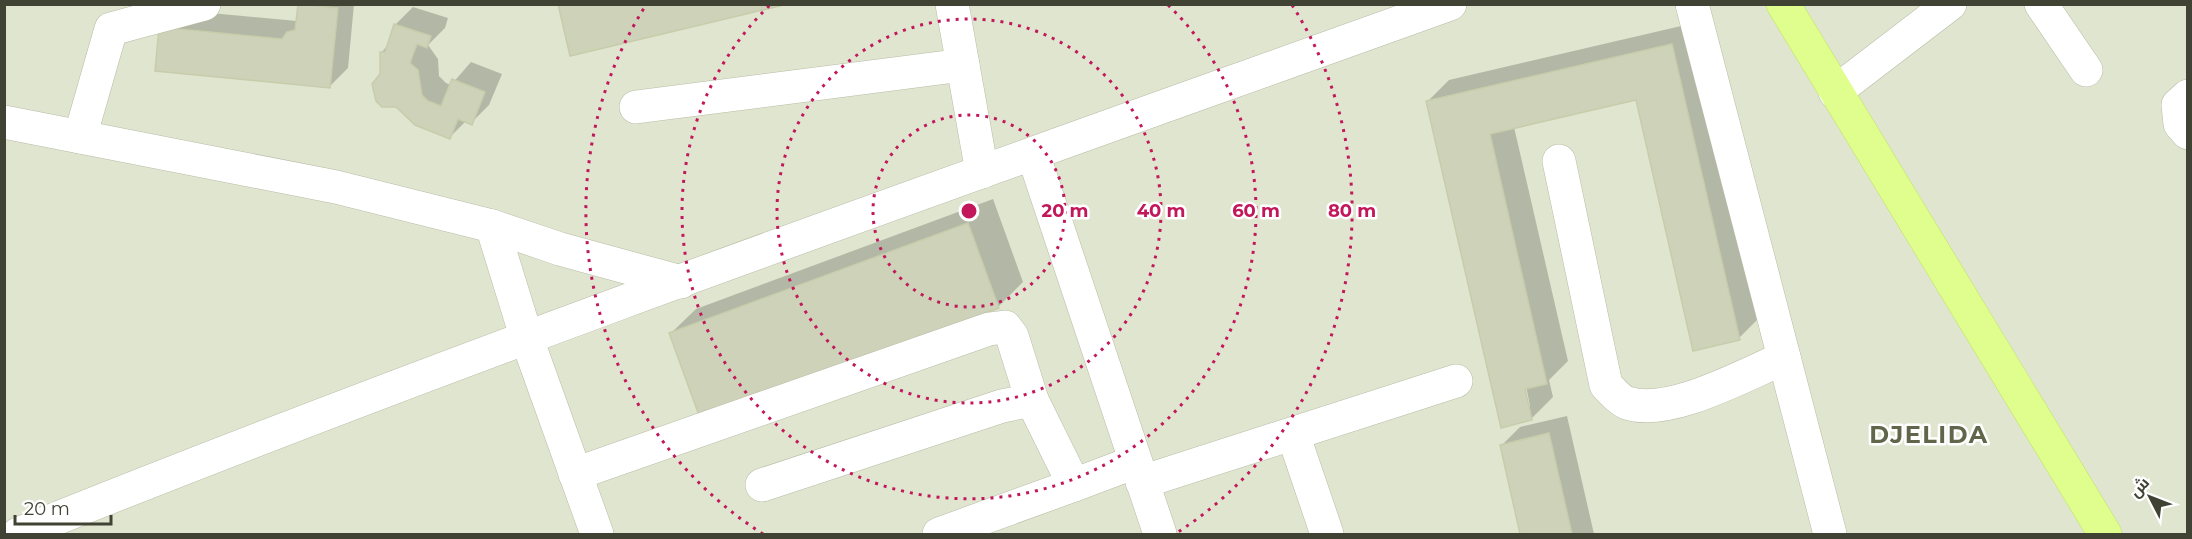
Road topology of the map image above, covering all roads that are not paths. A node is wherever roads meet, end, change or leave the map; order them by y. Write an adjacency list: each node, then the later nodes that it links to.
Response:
1 (204, 4): 15 (street)
2 (952, 4): 8 (street)
3 (1450, 4): 16 (street)
4 (1692, 4): 22 (street)
5 (1783, 4): 10 (main road)
6 (2041, 4): 9 (street)
7 (1934, 9): 10 (street)
8 (963, 65): 12 (street); 18 (street)
9 (2086, 70)
10 (1835, 92): 36 (main road)
11 (2187, 96): 14 (street)
12 (636, 107)
13 (4, 122): 15 (street)
14 (2187, 133)
15 (80, 137): 19 (street)
16 (1033, 154): 18 (street); 26 (street)
17 (1559, 161): 22 (street)
18 (982, 172): 20 (street)
19 (492, 226): 20 (street); 21 (street)
20 (681, 282): 21 (street)
21 (527, 339): 27 (street); 30 (street)
22 (1784, 358): 35 (street)
23 (1456, 381): 25 (street)
24 (1032, 400): 27 (street); 28 (street); 29 (street)
25 (1293, 434): 26 (street); 34 (street)
26 (1139, 472): 29 (street); 33 (street)
27 (575, 474): 31 (street)
28 (762, 485)
29 (1074, 485): 32 (street)
30 (18, 534)
31 (597, 534)
32 (939, 534)
33 (1160, 534)
34 (1327, 534)
35 (1830, 534)
36 (2104, 534)

